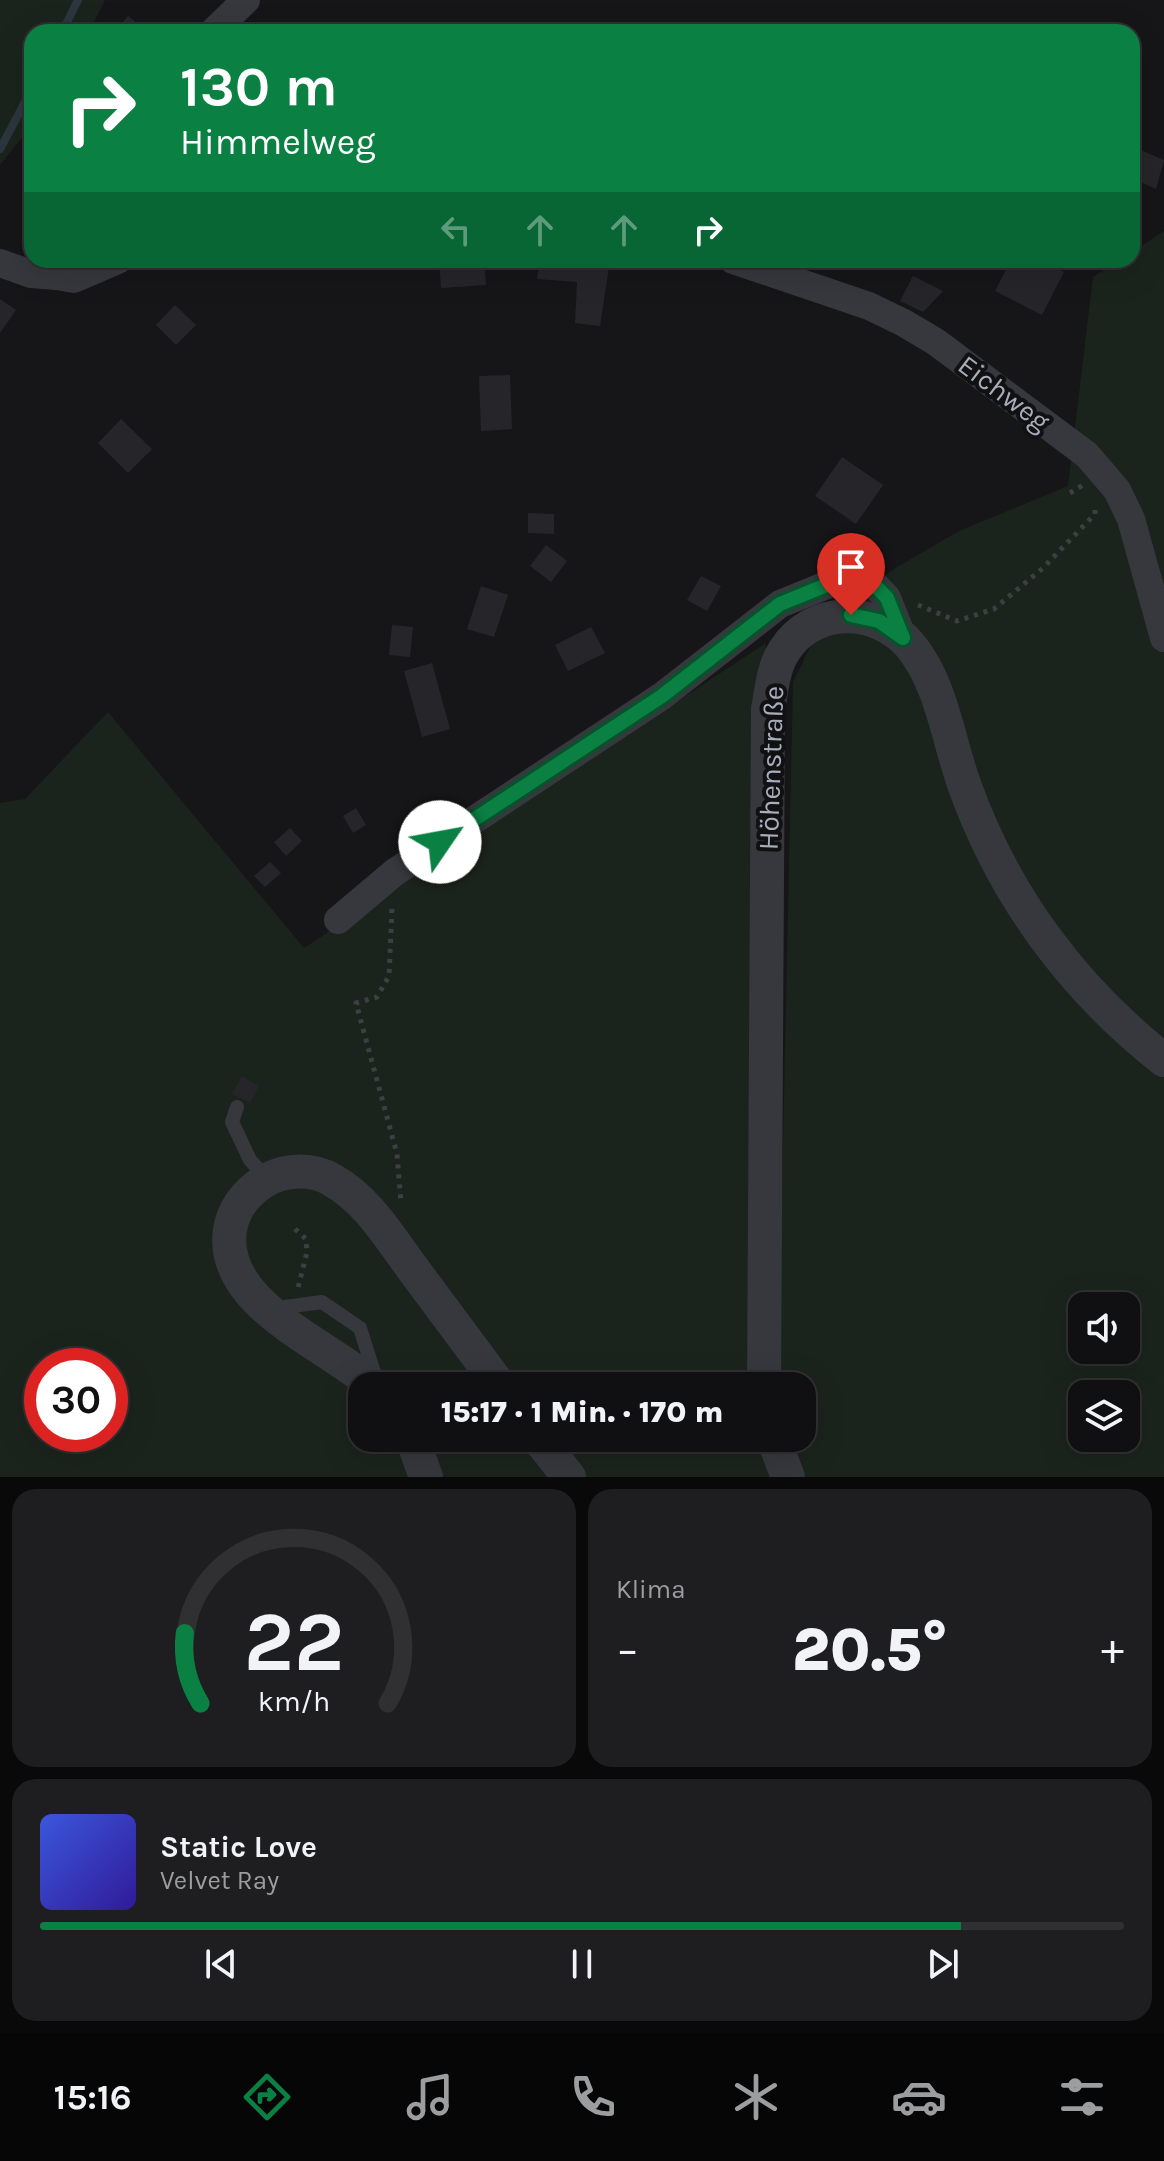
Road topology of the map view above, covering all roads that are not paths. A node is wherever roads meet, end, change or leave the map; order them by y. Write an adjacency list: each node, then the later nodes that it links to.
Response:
1 (246, 0): 2 (street)
2 (221, 24)
3 (0, 263): 4 (street)
4 (64, 268): 5 (street)
5 (99, 268)
6 (757, 268): 8 (street, Eichweg)
7 (903, 638): 9 (street); 10 (street, Höhenstraße); 17 (street, Höhenstraße)
8 (1164, 638)
9 (338, 920)
10 (1164, 1060)
11 (237, 1107): 12 (lane)
12 (268, 1179): 13 (street); 16 (street)
13 (266, 1310): 14 (street); 15 (lane)
14 (356, 1372)
15 (374, 1372)
16 (490, 1372)
17 (764, 1372)
18 (417, 1452): 21 (street)
19 (549, 1452): 22 (street)
20 (778, 1452): 23 (street)
21 (426, 1477)
22 (569, 1477)
23 (788, 1477)

